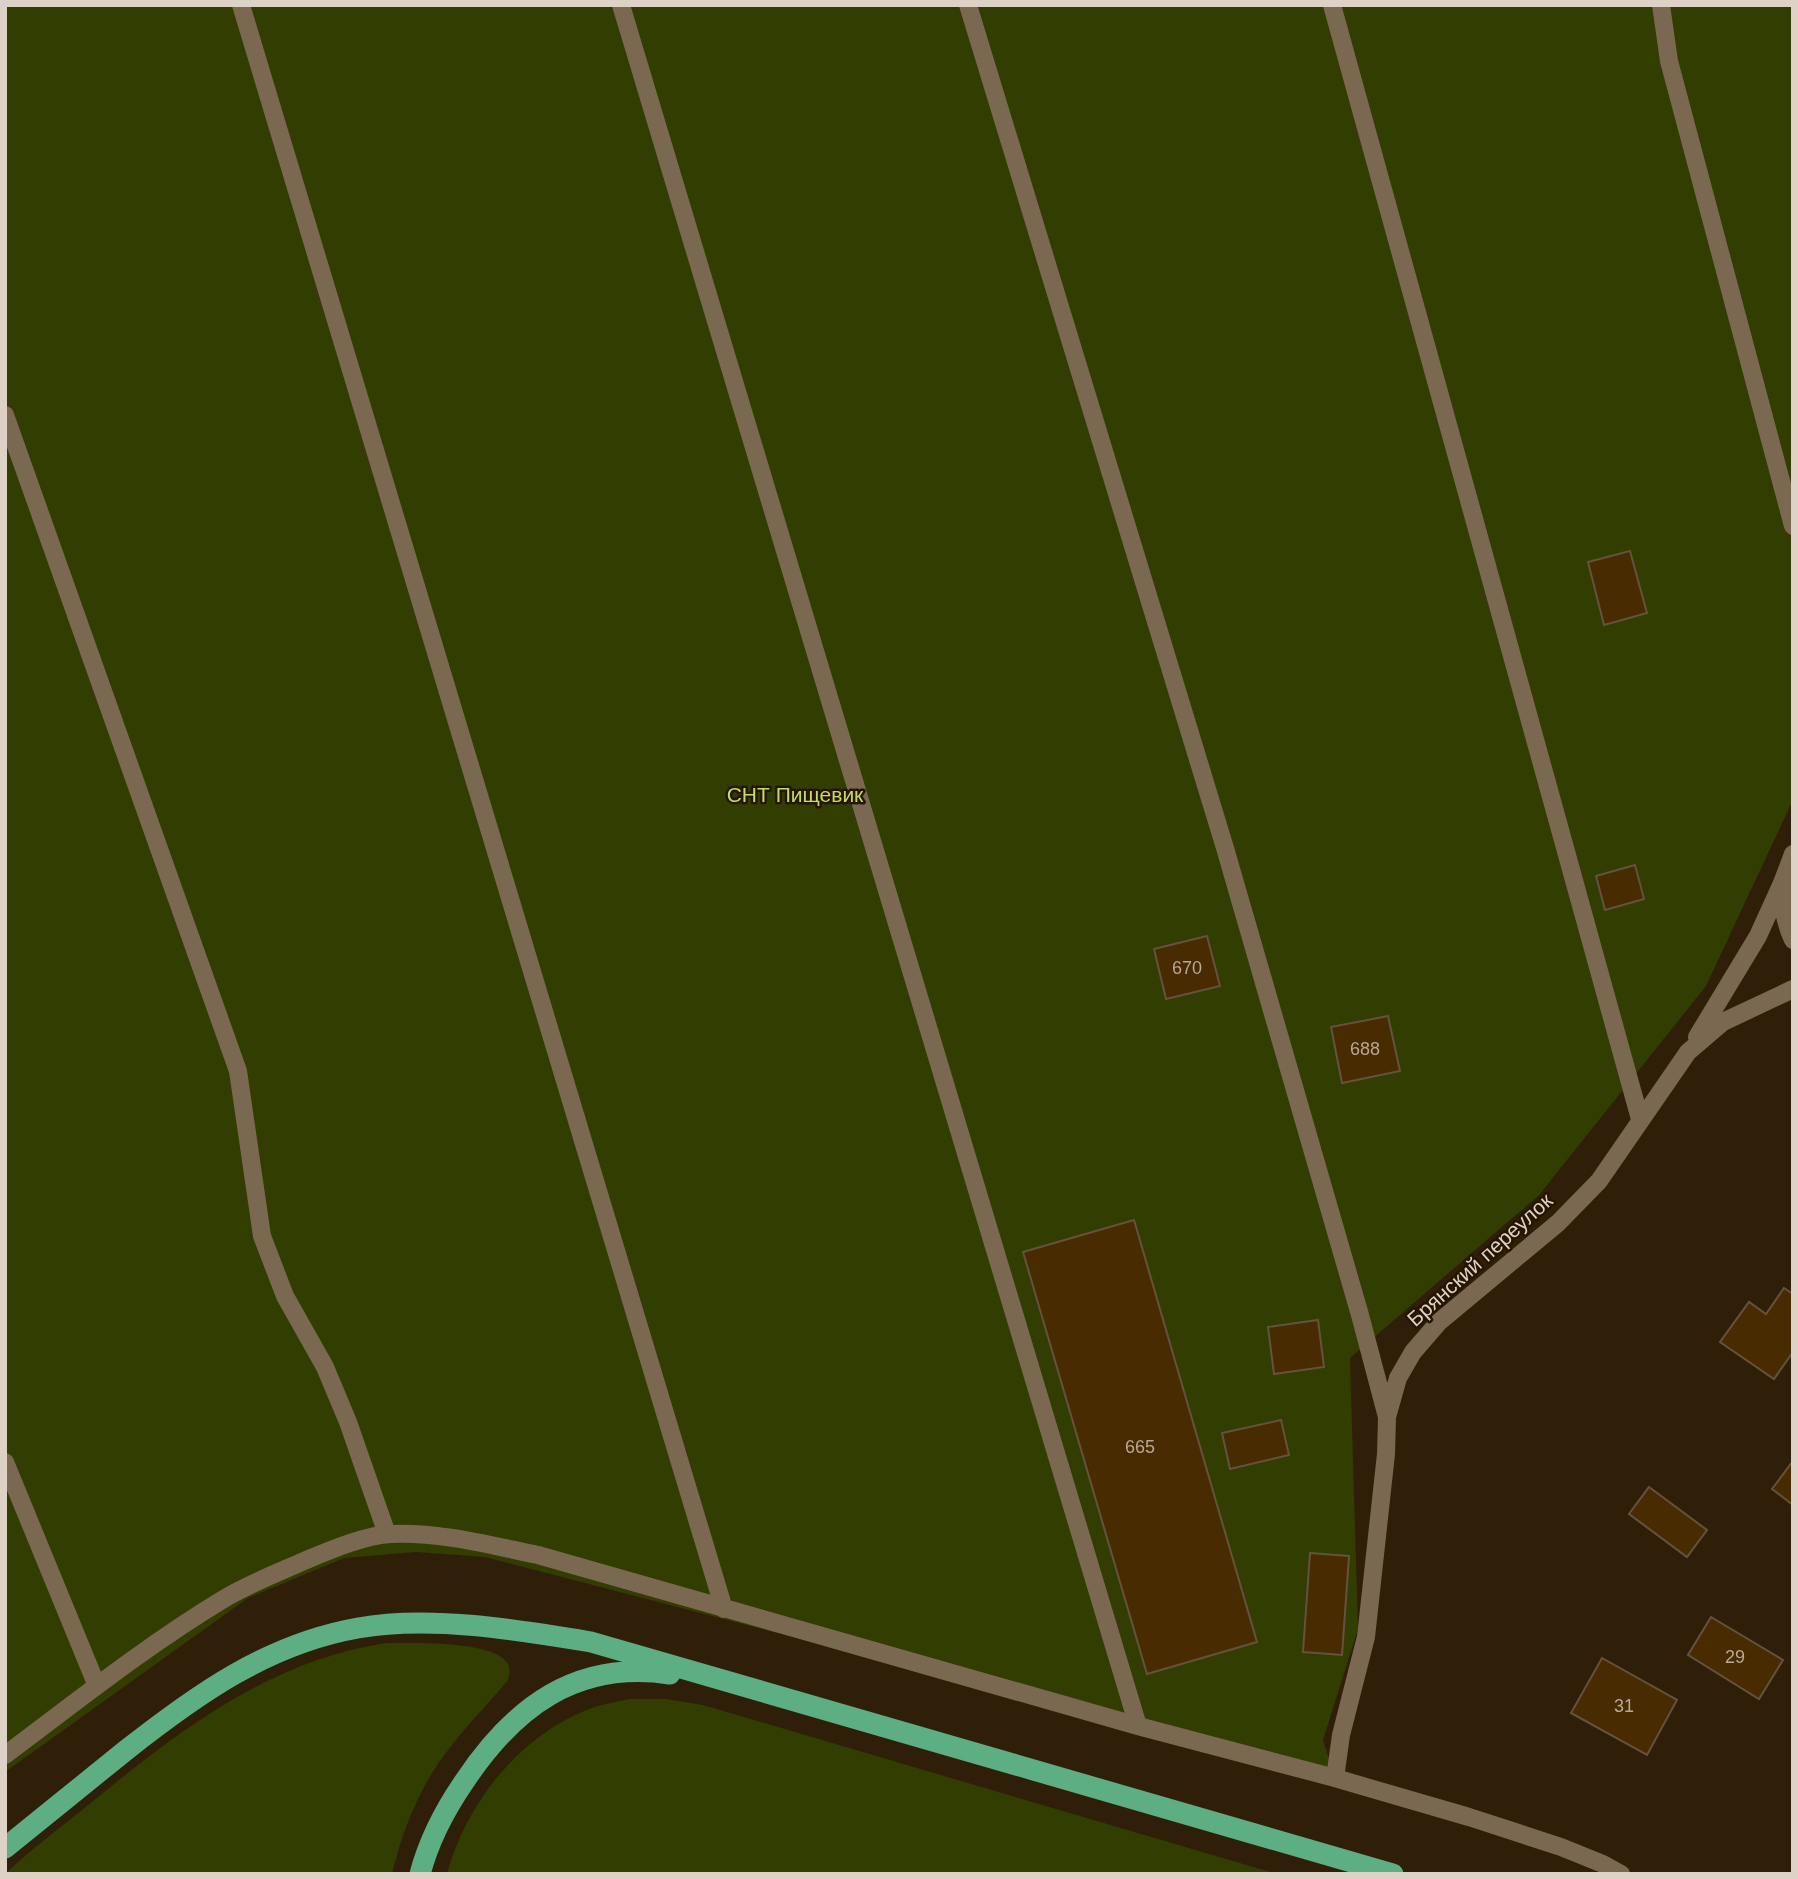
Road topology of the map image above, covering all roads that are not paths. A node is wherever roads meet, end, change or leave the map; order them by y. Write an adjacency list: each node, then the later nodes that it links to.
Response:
1 (242, 5): 17 (street)
2 (621, 5): 20 (street)
3 (968, 5): 14 (street)
4 (1332, 5): 13 (street)
5 (1661, 5): 7 (street)
6 (5, 415): 16 (street)
7 (1793, 526)
8 (1793, 855): 9 (street)
9 (1782, 883): 10 (street); 12 (street)
10 (1793, 940)
11 (1793, 989): 12 (street, Брянский переулок)
12 (1688, 1052): 13 (street, Брянский переулок)
13 (1640, 1119): 14 (street, Брянский переулок)
14 (1387, 1417): 22 (street, Брянский переулок)
15 (5, 1462): 19 (street)
16 (387, 1534): 17 (street); 19 (street)
17 (724, 1609): 20 (street)
18 (734, 1683): 23 (highway); 24 (highway); 25 (highway)
19 (97, 1686): 21 (street)
20 (1138, 1726): 22 (street)
21 (5, 1755)
22 (1335, 1778): 26 (street)
23 (5, 1848)
24 (420, 1874)
25 (1394, 1874)
26 (1621, 1874)

